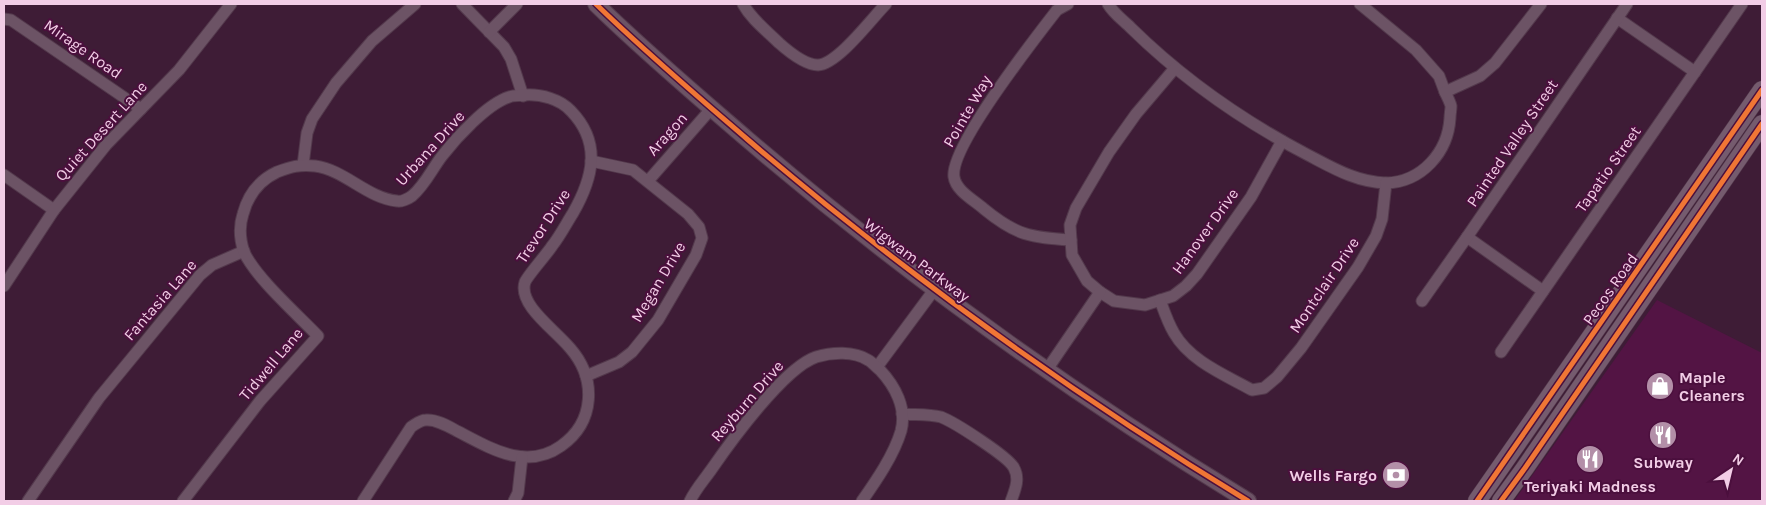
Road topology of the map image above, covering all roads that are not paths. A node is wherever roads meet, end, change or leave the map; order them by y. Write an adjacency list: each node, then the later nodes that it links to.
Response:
1 (415, 4): 28 (street)
2 (462, 4): 17 (street)
3 (517, 4): 17 (street)
4 (743, 4): 5 (street)
5 (886, 4)
6 (1068, 4): 34 (street, Pointe Way)
7 (1108, 4): 18 (street)
8 (1360, 4): 14 (street)
9 (1541, 4): 21 (street)
10 (1627, 4): 15 (street, Painted Valley Street)
11 (1742, 4): 19 (street, Tapatio Street)
12 (227, 5): 23 (street, Quiet Desert Lane)
13 (604, 6): 24 (main road, Wigwam Parkway)
14 (1376, 8): 21 (street)
15 (1617, 18): 19 (street); 33 (street, Painted Valley Street)
16 (4, 19): 23 (street, Mirage Road)
17 (489, 32): 22 (street)
18 (1176, 68): 26 (street); 34 (street)
19 (1695, 72): 40 (street, Tapatio Street)
20 (1762, 90): 36 (main road, Pecos Road)
21 (1445, 92): 31 (street)
22 (523, 96): 27 (street, Trevor Drive); 28 (street, Urbana Drive)
23 (141, 109): 32 (street, Quiet Desert Lane)
24 (711, 109): 30 (street, Aragon); 39 (main road, Wigwam Parkway)
25 (1762, 124): 37 (main road, Pecos Road)
26 (1282, 141): 31 (street); 42 (street, Hanover Drive)
27 (591, 161): 30 (street, Megan Drive); 47 (street, Trevor Drive)
28 (303, 165): 35 (street)
29 (4, 175): 32 (street)
30 (648, 181): 47 (street, Megan Drive)
31 (1386, 182): 42 (street, Montclair Drive)
32 (54, 210): 38 (street, Quiet Desert Lane)
33 (1468, 237): 40 (street); 43 (street, Painted Valley Street)
34 (1071, 240): 41 (street)
35 (244, 251): 50 (street, Fantasia Lane); 51 (street, Tidwell Lane)
36 (1644, 261): 37 (main road); 58 (main road, Pecos Road)
37 (1660, 272): 59 (main road, Pecos Road)
38 (4, 286)
39 (934, 290): 45 (street); 46 (main road, Wigwam Parkway)
40 (1543, 290): 44 (street, Tapatio Street)
41 (1100, 292): 42 (street, Hanover Drive); 46 (street)
42 (1160, 300)
43 (1422, 300)
44 (1501, 352)
45 (877, 367): 48 (street, Reyburn Drive); 54 (street, Reyburn Drive)
46 (1046, 371): 57 (main road, Wigwam Parkway)
47 (586, 376): 49 (street)
48 (902, 414): 55 (street); 56 (street)
49 (522, 457): 52 (street); 53 (street)
50 (28, 501)
51 (183, 501)
52 (363, 501)
53 (514, 501)
54 (690, 501)
55 (862, 501)
56 (1011, 501)
57 (1248, 501)
58 (1477, 501)
59 (1501, 501)

